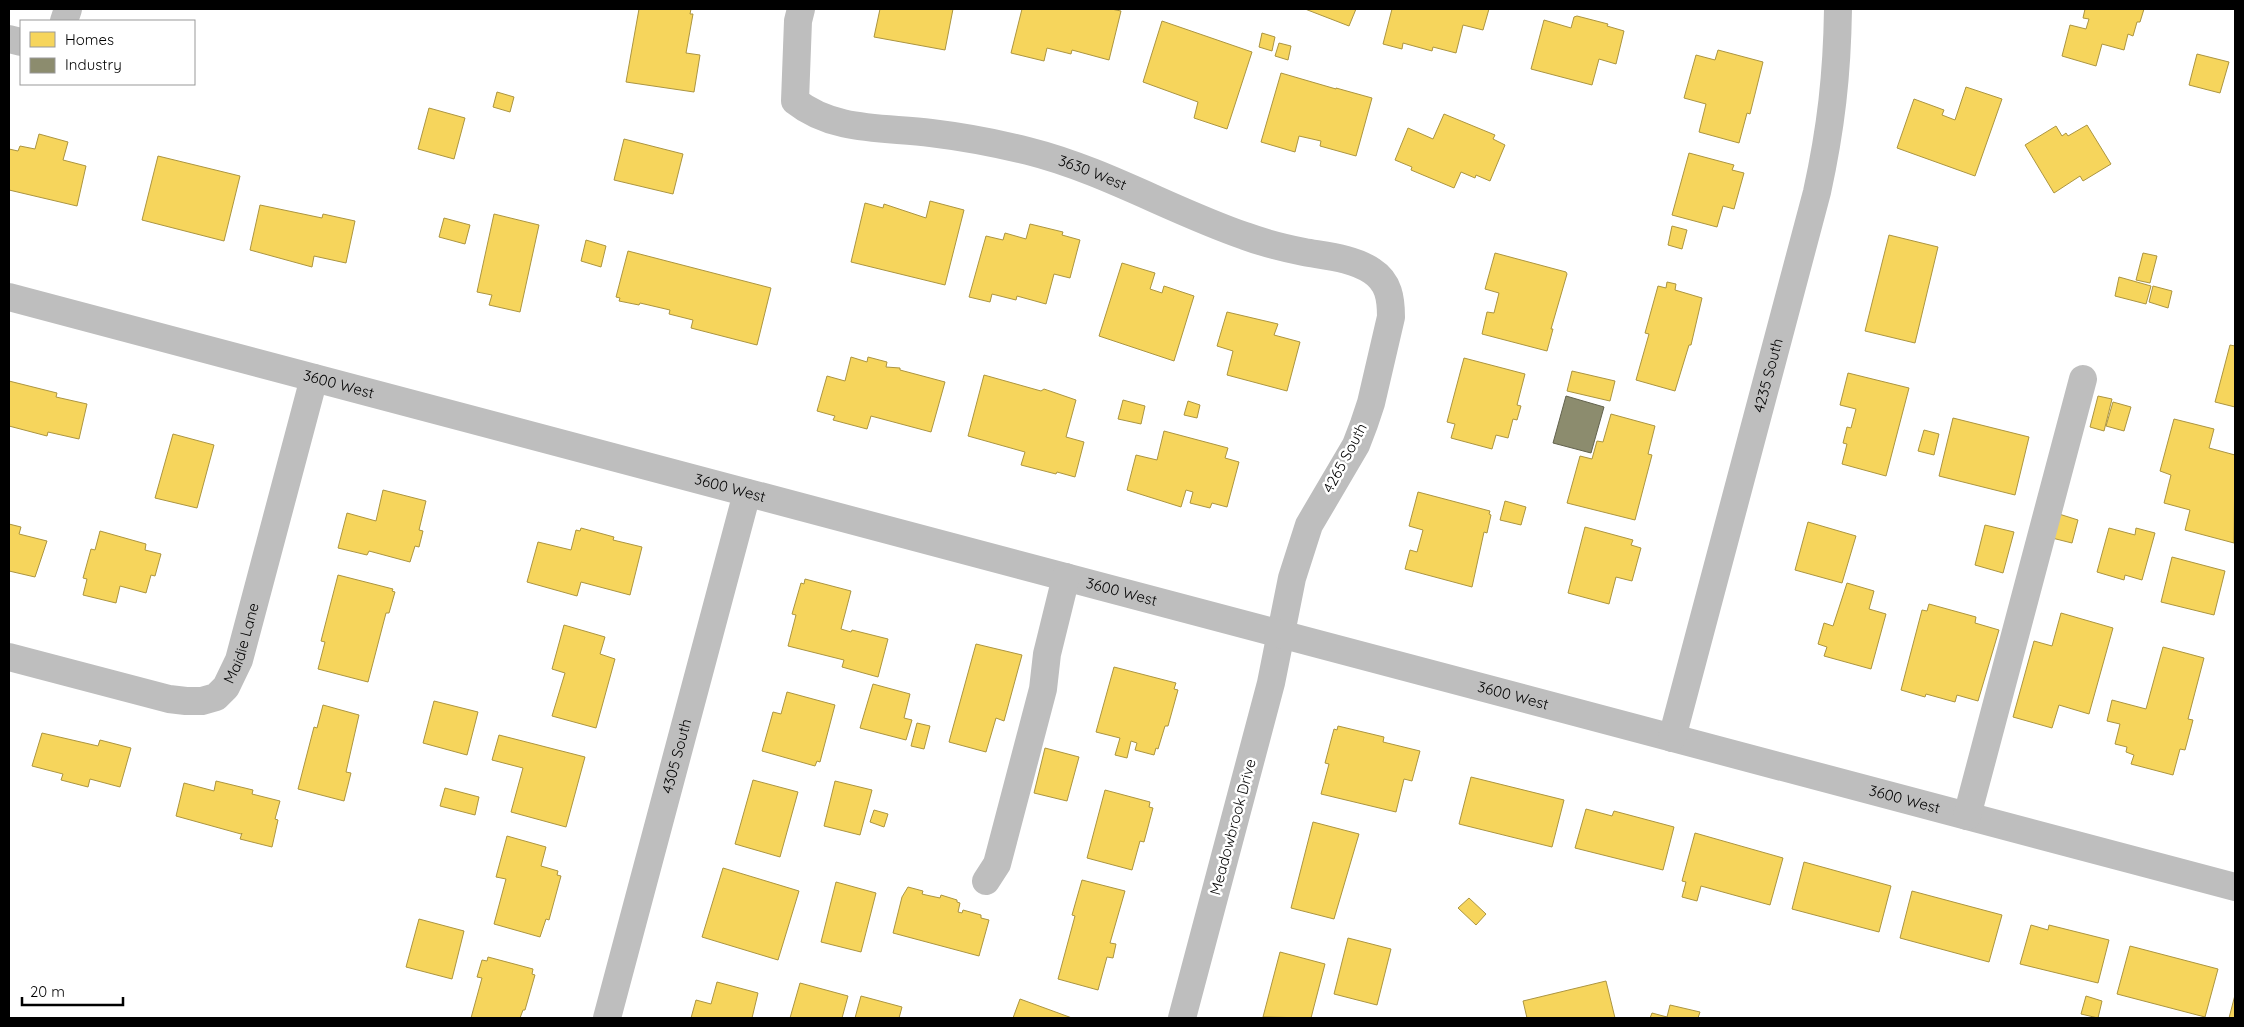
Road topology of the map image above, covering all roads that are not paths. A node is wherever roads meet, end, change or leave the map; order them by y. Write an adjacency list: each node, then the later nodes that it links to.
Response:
1 (801, 9): 3 (street, 3630 West)
2 (1838, 9): 11 (street, 4235 South)
3 (1382, 279): 9 (street, 4265 South)
4 (9, 297): 5 (street, 3600 West)
5 (314, 378): 7 (street, 3600 West); 10 (street, Maidie Lane)
6 (2083, 379): 12 (street)
7 (747, 493): 8 (street, 3600 West); 15 (street, 4305 South)
8 (1066, 577): 9 (street, 3600 West); 13 (street)
9 (1281, 635): 11 (street, 3600 West); 16 (street, Meadowbrook Drive)
10 (9, 657)
11 (1672, 738): 12 (street, 3600 West)
12 (1967, 816): 14 (street, 3600 West)
13 (986, 880)
14 (2235, 887)
15 (607, 1018)
16 (1182, 1018)

